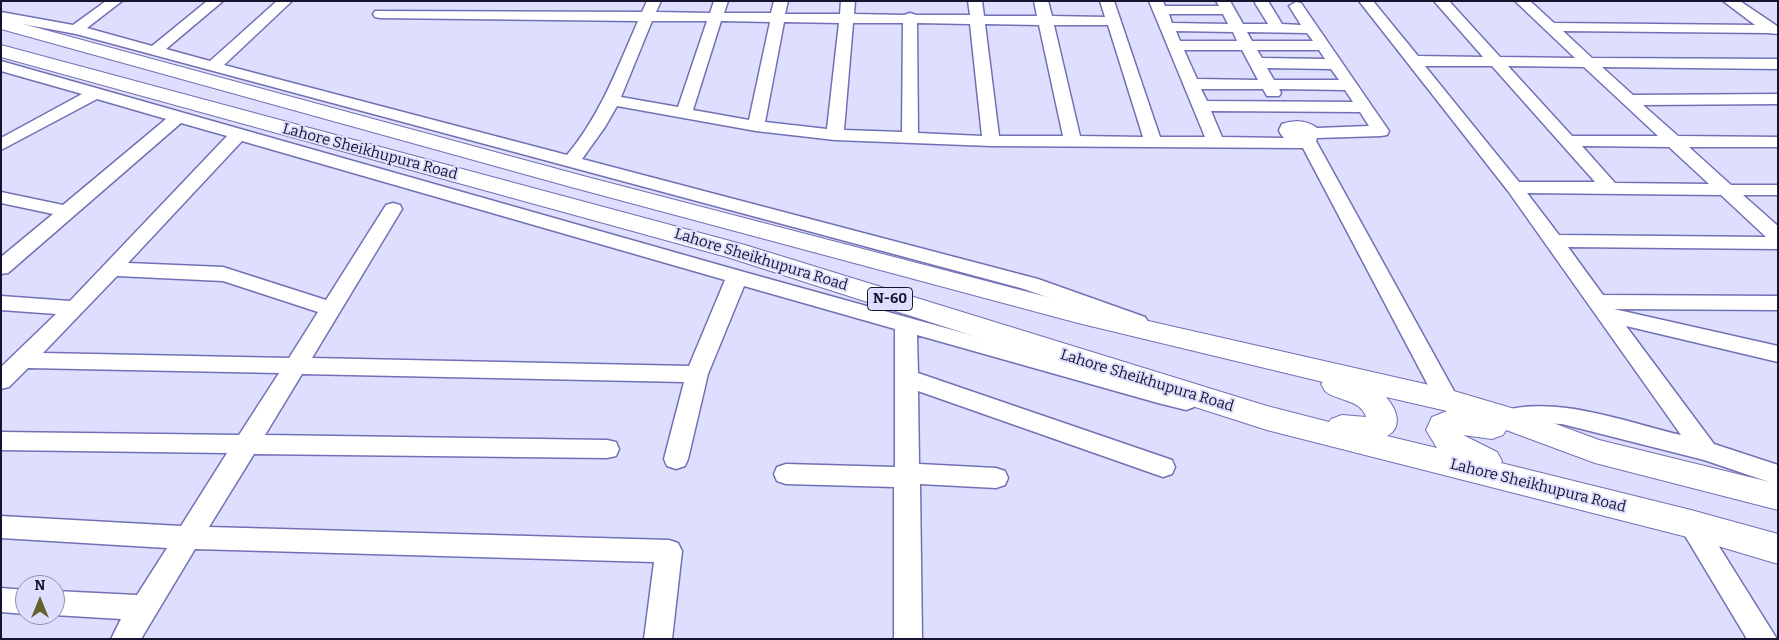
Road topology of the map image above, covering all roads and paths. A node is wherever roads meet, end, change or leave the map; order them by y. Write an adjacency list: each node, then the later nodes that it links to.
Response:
1 (115, 1): 37 (street)
2 (216, 1): 43 (street)
3 (285, 1): 51 (street)
4 (586, 1): 22 (street)
5 (654, 1): 23 (street)
6 (721, 1): 24 (street)
7 (781, 1): 25 (street)
8 (848, 1): 26 (street)
9 (975, 1): 28 (street)
10 (1041, 1): 29 (street)
11 (1107, 1): 30 (street)
12 (1366, 1): 44 (street)
13 (1440, 1): 45 (street)
14 (1522, 1): 32 (street)
15 (1730, 1): 38 (street)
16 (1262, 3): 35 (street)
17 (1157, 6): 18 (street); 33 (street)
18 (1226, 6): 34 (street)
19 (1296, 6): 36 (street)
20 (380, 14): 22 (street)
21 (1, 16): 37 (street)
22 (578, 16): 23 (street)
23 (647, 16): 24 (street); 57 (street)
24 (716, 17): 25 (street); 62 (street)
25 (778, 17): 26 (street); 64 (street)
26 (847, 17): 27 (street); 66 (street)
27 (910, 18): 28 (street); 68 (street)
28 (978, 18): 29 (street); 69 (street)
29 (1045, 19): 30 (street); 72 (street)
30 (1114, 20): 73 (street)
31 (1, 23): 97 (highway, Lahore Sheikhupura Road / N-60)
32 (1550, 27): 38 (street); 47 (street)
33 (1166, 28): 34 (street); 39 (street)
34 (1238, 28): 35 (street); 40 (street)
35 (1278, 29): 36 (street)
36 (1311, 29): 41 (street)
37 (75, 30): 43 (street)
38 (1775, 32)
39 (1174, 45): 40 (street); 52 (street)
40 (1248, 46): 41 (street); 46 (street)
41 (1323, 46): 48 (street)
42 (1, 51): 106 (highway, Lahore Sheikhupura Road / N-60)
43 (155, 51): 51 (street)
44 (1414, 61): 45 (street); 78 (street)
45 (1495, 61): 47 (street); 70 (street)
46 (1257, 63): 48 (street); 53 (street)
47 (1589, 63): 49 (street); 58 (street)
48 (1335, 64): 54 (street)
49 (1778, 64)
50 (1, 66): 55 (street)
51 (213, 66): 77 (street)
52 (1190, 84): 53 (street); 59 (street)
53 (1268, 84): 54 (street); 60 (street)
54 (1350, 85): 61 (street)
55 (94, 94): 63 (street); 71 (street)
56 (1778, 99): 58 (street)
57 (612, 100): 62 (street); 77 (street)
58 (1628, 100): 75 (street)
59 (1200, 106): 60 (street); 74 (street)
60 (1281, 107): 61 (street); 67 (street)
61 (1366, 107): 67 (street)
62 (684, 113): 64 (street)
63 (178, 117): 65 (street); 84 (street)
64 (756, 126): 66 (street)
65 (239, 134): 89 (street); 90 (street)
66 (835, 135): 68 (street)
67 (1305, 135): 74 (street); 105 (street)
68 (910, 139): 69 (street)
69 (991, 140): 72 (street)
70 (1567, 140): 75 (street); 79 (street)
71 (4, 141)
72 (1073, 141): 73 (street)
73 (1153, 142): 74 (street)
74 (1216, 142)
75 (1674, 142): 76 (street); 80 (street)
76 (1778, 142)
77 (570, 163): 97 (street)
78 (1514, 187): 79 (street); 86 (street)
79 (1610, 188): 80 (street)
80 (1726, 190): 81 (street); 85 (street)
81 (1778, 190)
82 (1, 197): 84 (street)
83 (393, 209): 94 (street)
84 (67, 211): 88 (street)
85 (1778, 237)
86 (1554, 241): 87 (street); 95 (street)
87 (1778, 243)
88 (1, 268)
89 (112, 269): 93 (street); 94 (street)
90 (738, 278): 96 (street); 102 (street)
91 (1, 303): 93 (street)
92 (1778, 303): 95 (street)
93 (75, 308): 100 (street)
94 (330, 308): 101 (street)
95 (1603, 309): 98 (street); 112 (street)
96 (906, 324): 103 (street); 106 (street)
97 (1172, 335): 99 (highway, Lahore Sheikhupura Road / N-60)
98 (1778, 354)
99 (1270, 358): 105 (highway, Lahore Sheikhupura Road / N-60); 106 (highway)
100 (22, 360): 101 (street); 104 (street)
101 (295, 366): 102 (street); 110 (street)
102 (698, 374): 113 (street)
103 (906, 378): 114 (street); 116 (street)
104 (1, 381)
105 (1447, 400): 107 (highway, Lahore Sheikhupura Road / N-60)
106 (1267, 418): 119 (highway, Lahore Sheikhupura Road / N-60)
107 (1507, 418): 108 (highway, Lahore Sheikhupura Road / N-60); 112 (street)
108 (1551, 436): 119 (highway); 120 (highway, Lahore Sheikhupura Road / N-60)
109 (1, 441): 110 (street)
110 (246, 445): 111 (street); 123 (street)
111 (607, 449)
112 (1705, 451): 117 (street)
113 (676, 459)
114 (1163, 467)
115 (786, 474): 116 (street)
116 (907, 475): 118 (street); 131 (street)
117 (1778, 475)
118 (996, 478)
119 (1551, 489): 121 (highway, Lahore Sheikhupura Road / N-60)
120 (1778, 497)
121 (1691, 524): 124 (highway, Lahore Sheikhupura Road / N-60); 132 (street)
122 (1, 526): 123 (street)
123 (188, 538): 128 (street); 130 (street)
124 (1778, 548)
125 (1, 600): 126 (street)
126 (15, 601)
127 (65, 604): 128 (street)
128 (144, 608): 129 (street)
129 (125, 639)
130 (658, 639)
131 (908, 639)
132 (1763, 639)

